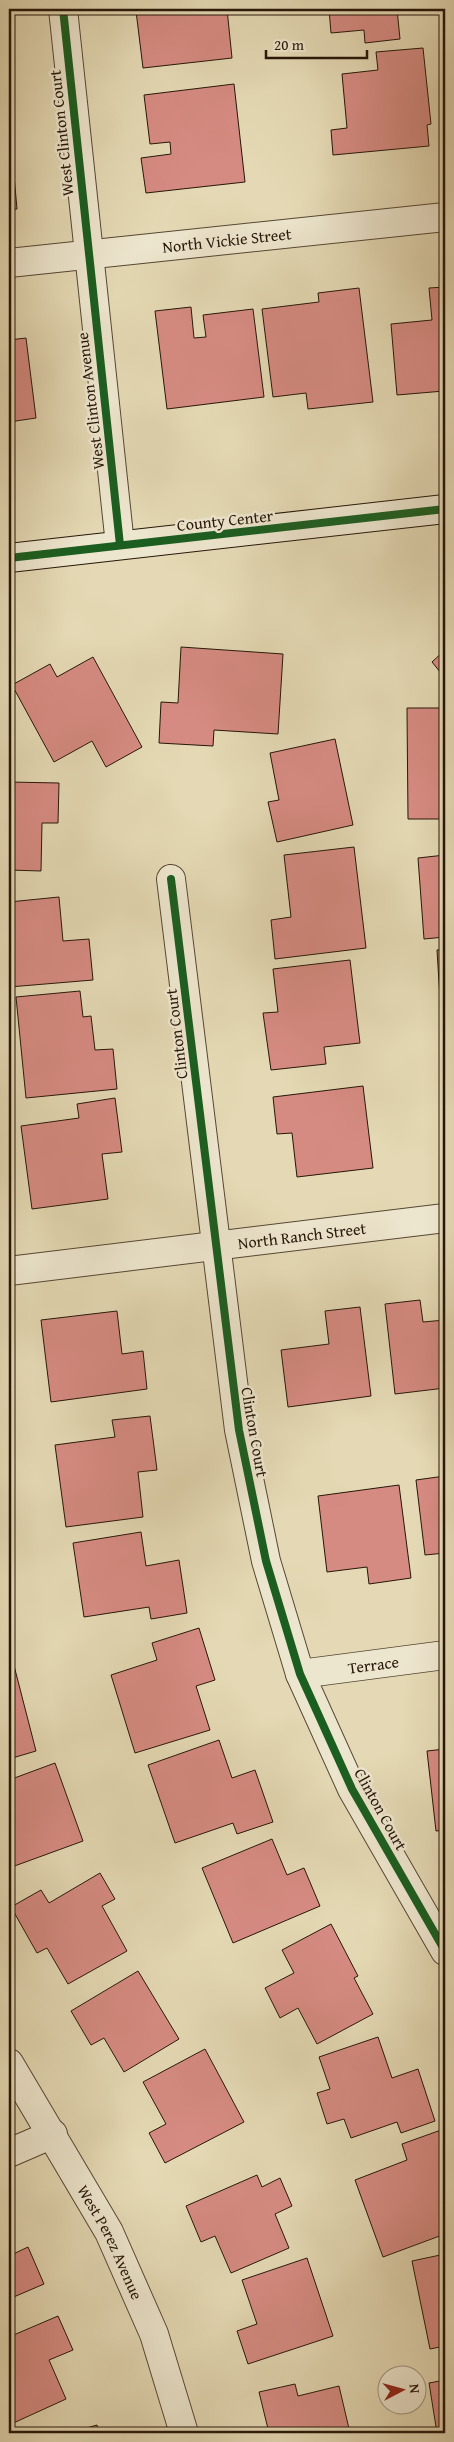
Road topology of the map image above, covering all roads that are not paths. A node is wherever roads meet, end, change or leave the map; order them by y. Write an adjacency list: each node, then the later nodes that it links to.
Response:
1 (63, 9): 3 (street, West Clinton Court)
2 (445, 217): 3 (street, North Vickie Street)
3 (88, 254): 4 (street, North Vickie Street); 6 (street, West Clinton Avenue)
4 (9, 263)
5 (445, 509): 6 (street, County Center)
6 (120, 545): 7 (street, County Center)
7 (9, 558)
8 (171, 879): 10 (street, Clinton Court)
9 (445, 1218): 10 (street, North Ranch Street)
10 (216, 1245): 11 (street, North Ranch Street); 13 (street, Clinton Court)
11 (9, 1271)
12 (445, 1655): 13 (street, Terrace)
13 (300, 1674): 14 (street, Clinton Court)
14 (445, 1951)
15 (9, 2063): 16 (street, West Perez Avenue)
16 (53, 2134): 17 (street); 18 (street, West Perez Avenue)
17 (9, 2153)
18 (184, 2433)

